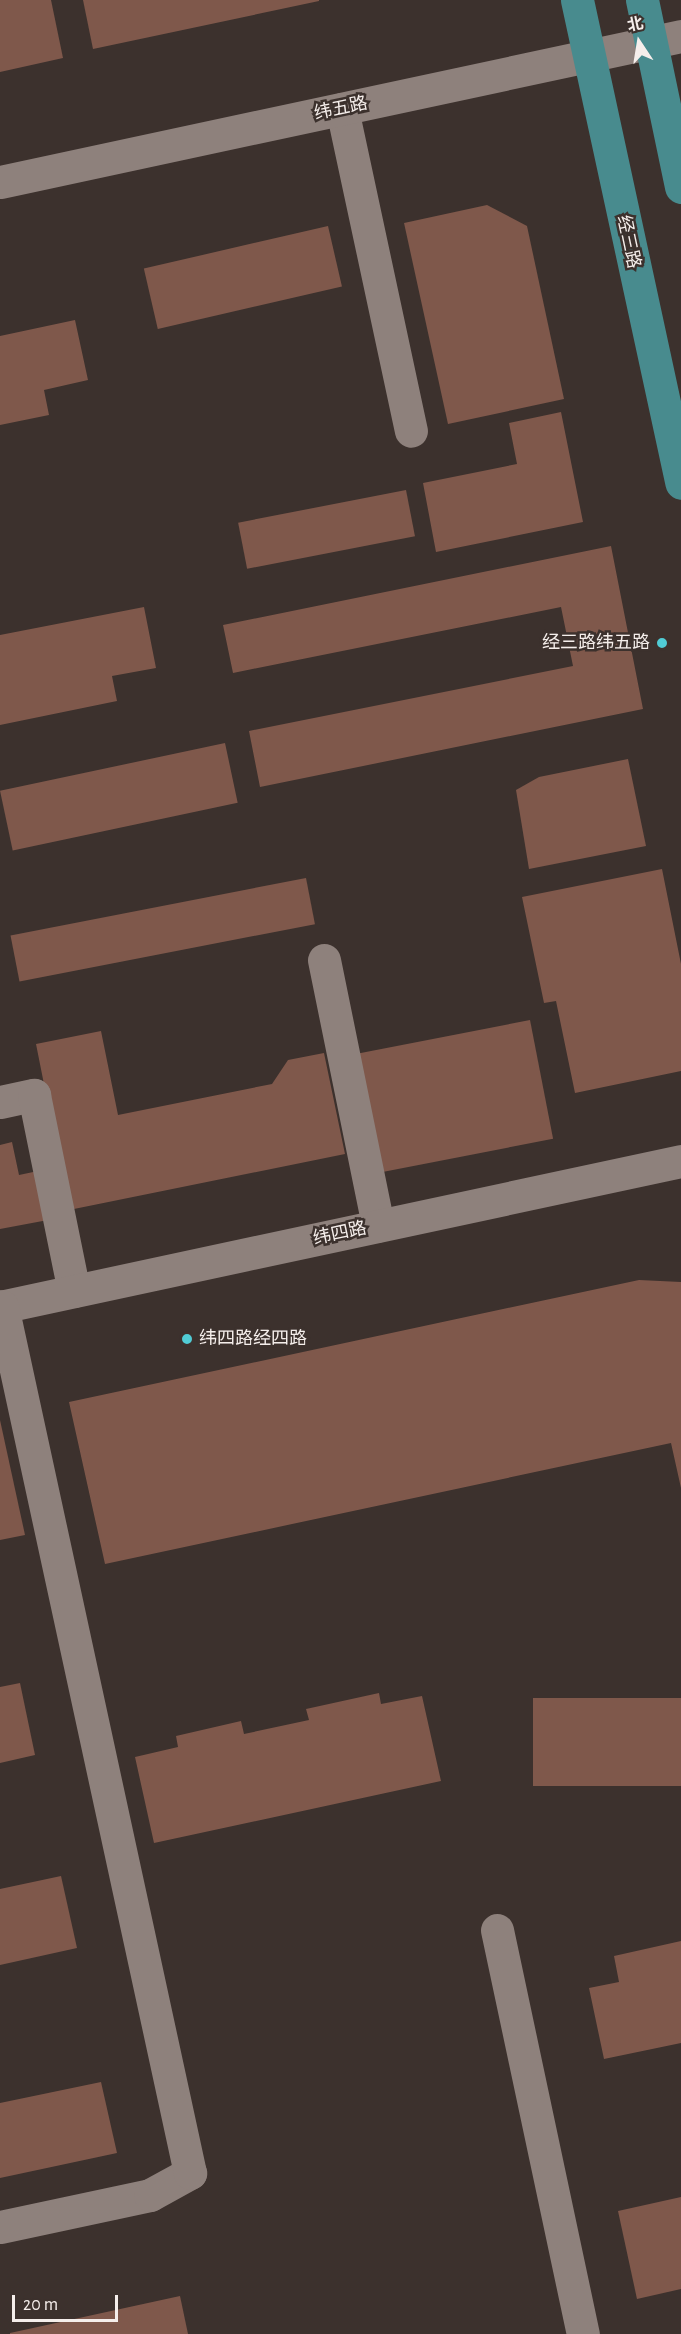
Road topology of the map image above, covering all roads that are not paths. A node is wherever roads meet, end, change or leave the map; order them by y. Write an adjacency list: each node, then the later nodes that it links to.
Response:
1 (577, 0): 4 (main road, 经三路)
2 (642, 0): 3 (main road)
3 (666, 39): 4 (street, 纬五路); 7 (main road)
4 (589, 56): 5 (street, 纬五路); 9 (main road, 经三路)
5 (342, 109): 6 (street, 纬五路); 8 (street)
6 (0, 182)
7 (681, 187)
8 (411, 431)
9 (681, 483)
10 (324, 960): 13 (street)
11 (0, 1102): 14 (street)
12 (681, 1161): 13 (street, 纬四路)
13 (378, 1226): 14 (street, 纬四路)
14 (74, 1291): 15 (street, 纬四路)
15 (1, 1306): 17 (street)
16 (497, 1930): 18 (street)
17 (0, 2227)
18 (583, 2334)

